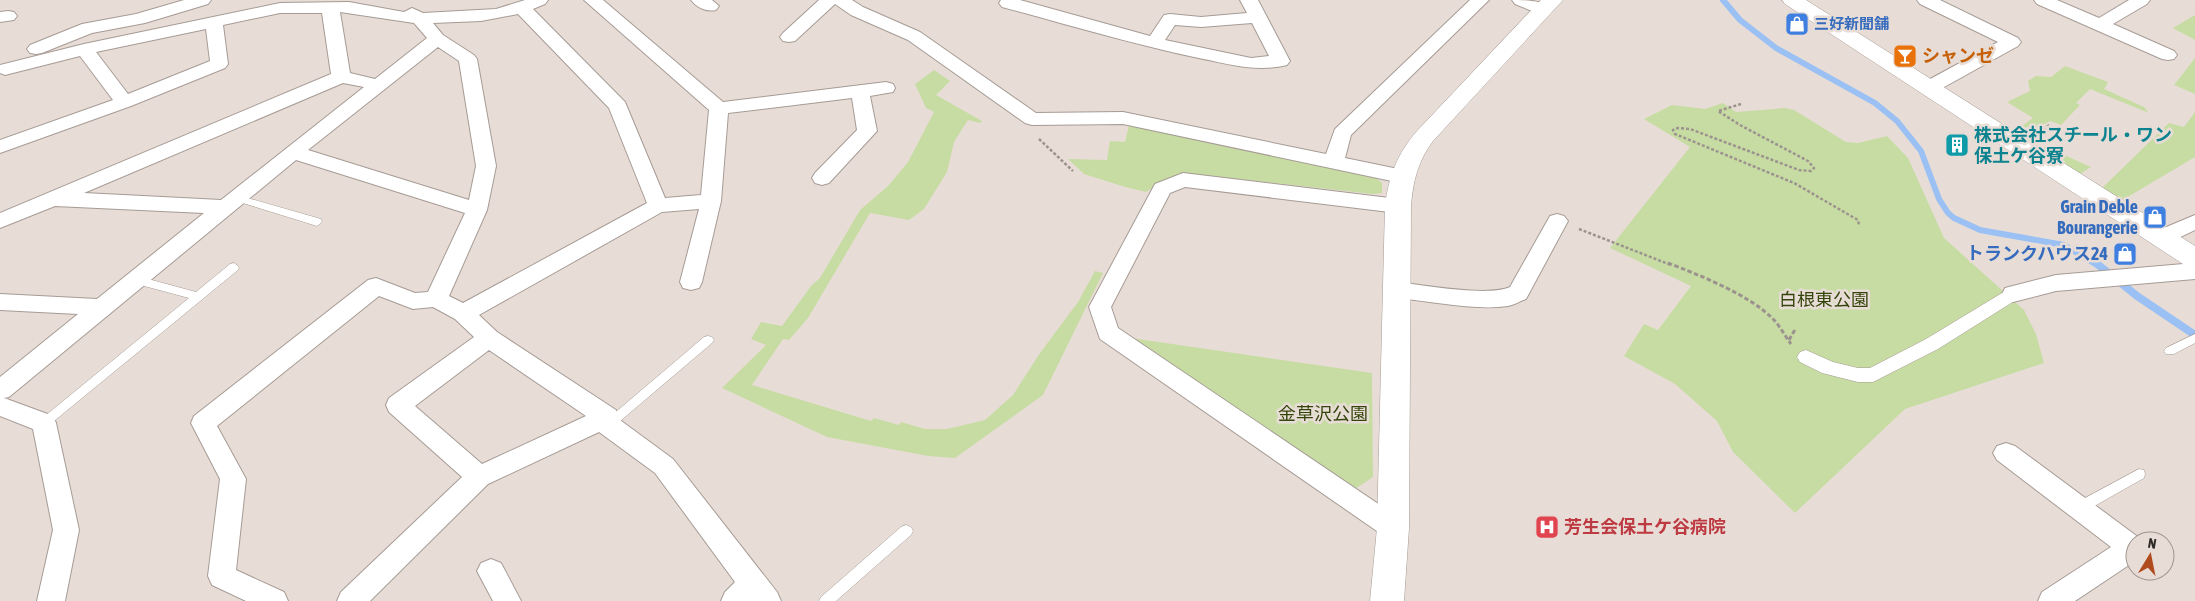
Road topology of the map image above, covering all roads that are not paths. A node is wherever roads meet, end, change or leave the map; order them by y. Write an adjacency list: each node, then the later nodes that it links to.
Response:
1 (202, 0): 25 (street)
2 (392, 0): 17 (street)
3 (593, 0): 32 (street)
4 (829, 0): 20 (street)
5 (840, 0): 35 (street)
6 (1011, 0): 22 (street)
7 (1249, 0): 16 (street)
8 (1480, 0): 35 (street)
9 (1792, 0): 28 (street)
10 (1926, 0): 28 (street)
11 (2043, 0): 19 (street)
12 (2141, 0): 19 (street)
13 (1539, 3): 36 (street)
14 (531, 4): 17 (street); 41 (street)
15 (330, 7): 17 (street); 18 (street); 26 (street)
16 (1257, 17): 22 (street); 22 (street)
17 (419, 18): 21 (street)
18 (214, 22): 23 (street); 31 (street)
19 (2100, 24): 24 (street)
20 (789, 37)
21 (437, 39): 27 (street); 43 (street)
22 (1154, 43)
23 (84, 49): 25 (street); 31 (street)
24 (2168, 55)
25 (3, 70)
26 (341, 77): 27 (street); 38 (street)
27 (379, 86): 34 (street)
28 (1930, 87): 48 (street)
29 (886, 88): 30 (street)
30 (860, 91): 32 (street); 37 (street)
31 (124, 102): 33 (street)
32 (719, 108): 39 (street)
33 (0, 147)
34 (293, 152): 40 (street); 43 (street)
35 (1334, 164): 36 (street)
36 (1401, 176): 42 (street)
37 (822, 178)
38 (51, 199): 40 (street); 44 (street)
39 (710, 201): 41 (street); 52 (street)
40 (231, 202): 46 (lane); 51 (street)
41 (658, 206): 59 (street)
42 (1398, 206): 53 (street); 73 (street)
43 (476, 210): 56 (street)
44 (0, 221)
45 (1557, 221): 53 (street)
46 (317, 222)
47 (2195, 222): 48 (street)
48 (2160, 238): 49 (street)
49 (2192, 257): 54 (street)
50 (234, 268): 55 (lane)
51 (137, 280): 55 (lane); 58 (street)
52 (691, 282)
53 (1397, 290): 73 (street)
54 (2014, 294): 64 (street)
55 (199, 297): 68 (lane)
56 (436, 299): 59 (street); 78 (street)
57 (0, 302): 58 (street)
58 (103, 307): 65 (street)
59 (463, 313): 60 (street)
60 (489, 338): 67 (street); 71 (street)
61 (2195, 338): 63 (lane)
62 (708, 340): 67 (lane)
63 (2170, 351)
64 (1806, 357)
65 (0, 390)
66 (0, 406): 68 (street)
67 (607, 421): 71 (street); 76 (street)
68 (44, 423): 77 (street)
69 (2006, 453): 72 (street)
70 (2139, 474): 72 (lane)
71 (479, 477): 79 (street)
72 (2079, 508): 83 (street)
73 (1393, 528): 82 (street)
74 (906, 531): 81 (lane)
75 (491, 571): 80 (street)
76 (751, 595)
77 (51, 601)
78 (274, 601)
79 (351, 601)
80 (507, 601)
81 (826, 601)
82 (1387, 601)
83 (2052, 601)

